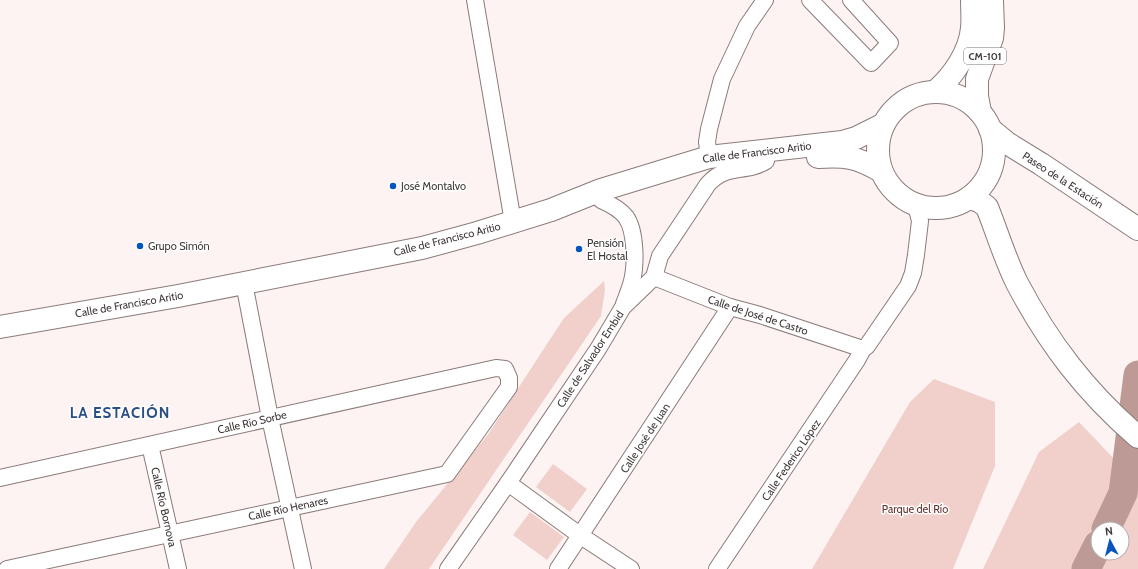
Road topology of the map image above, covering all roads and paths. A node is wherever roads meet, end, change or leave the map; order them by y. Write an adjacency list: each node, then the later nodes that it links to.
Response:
1 (475, 0): 17 (street)
2 (765, 0): 10 (street)
3 (810, 0): 4 (street)
4 (851, 0)
5 (972, 0): 7 (main road, CM-101)
6 (992, 0): 8 (main road, CM-101)
7 (936, 91): 8 (main road); 9 (main road)
8 (985, 120): 13 (main road); 18 (main road, Paseo de la Estación)
9 (884, 124): 10 (main road, Calle de Francisco Aritio); 12 (main road)
10 (708, 157): 16 (main road, Calle de Francisco Aritio)
11 (766, 162): 12 (main road, Calle de Francisco Aritio); 14 (main road, Calle de Francisco Aritio); 19 (street, Calle de Salvador Embid)
12 (881, 171): 15 (main road)
13 (970, 198): 15 (main road); 27 (main road)
14 (601, 200): 16 (main road, Calle de Francisco Aritio); 21 (street)
15 (913, 204): 24 (street, Calle Federico López)
16 (551, 210): 17 (main road, Calle de Francisco Aritio)
17 (513, 222): 20 (main road, Calle de Francisco Aritio)
18 (1138, 229)
19 (654, 277): 21 (street, Calle de Salvador Embid); 22 (street, Calle de José de Castro)
20 (244, 283): 23 (main road, Calle de Francisco Aritio); 26 (street)
21 (623, 307): 30 (street, Calle de Salvador Embid)
22 (730, 307): 24 (street, Calle de José de Castro); 33 (street, Calle José de Juan)
23 (0, 327)
24 (863, 349): 40 (street, Calle Federico López)
25 (505, 369): 26 (street, Calle Río Sorbe); 31 (street, Calle Río Henares)
26 (270, 418): 28 (street, Calle Río Sorbe); 31 (street)
27 (1138, 437)
28 (150, 445): 29 (street, Calle Río Sorbe); 32 (street, Calle Río Bornova)
29 (0, 478)
30 (508, 483): 33 (street); 37 (street, Calle de Salvador Embid)
31 (289, 508): 32 (street, Calle Río Henares); 36 (street)
32 (170, 534): 34 (street, Calle Río Henares); 35 (street, Calle Río Bornova)
33 (581, 536): 38 (street, Calle José de Juan); 39 (street)
34 (7, 569)
35 (178, 569)
36 (303, 569)
37 (448, 569)
38 (558, 569)
39 (631, 569)
40 (717, 569)

